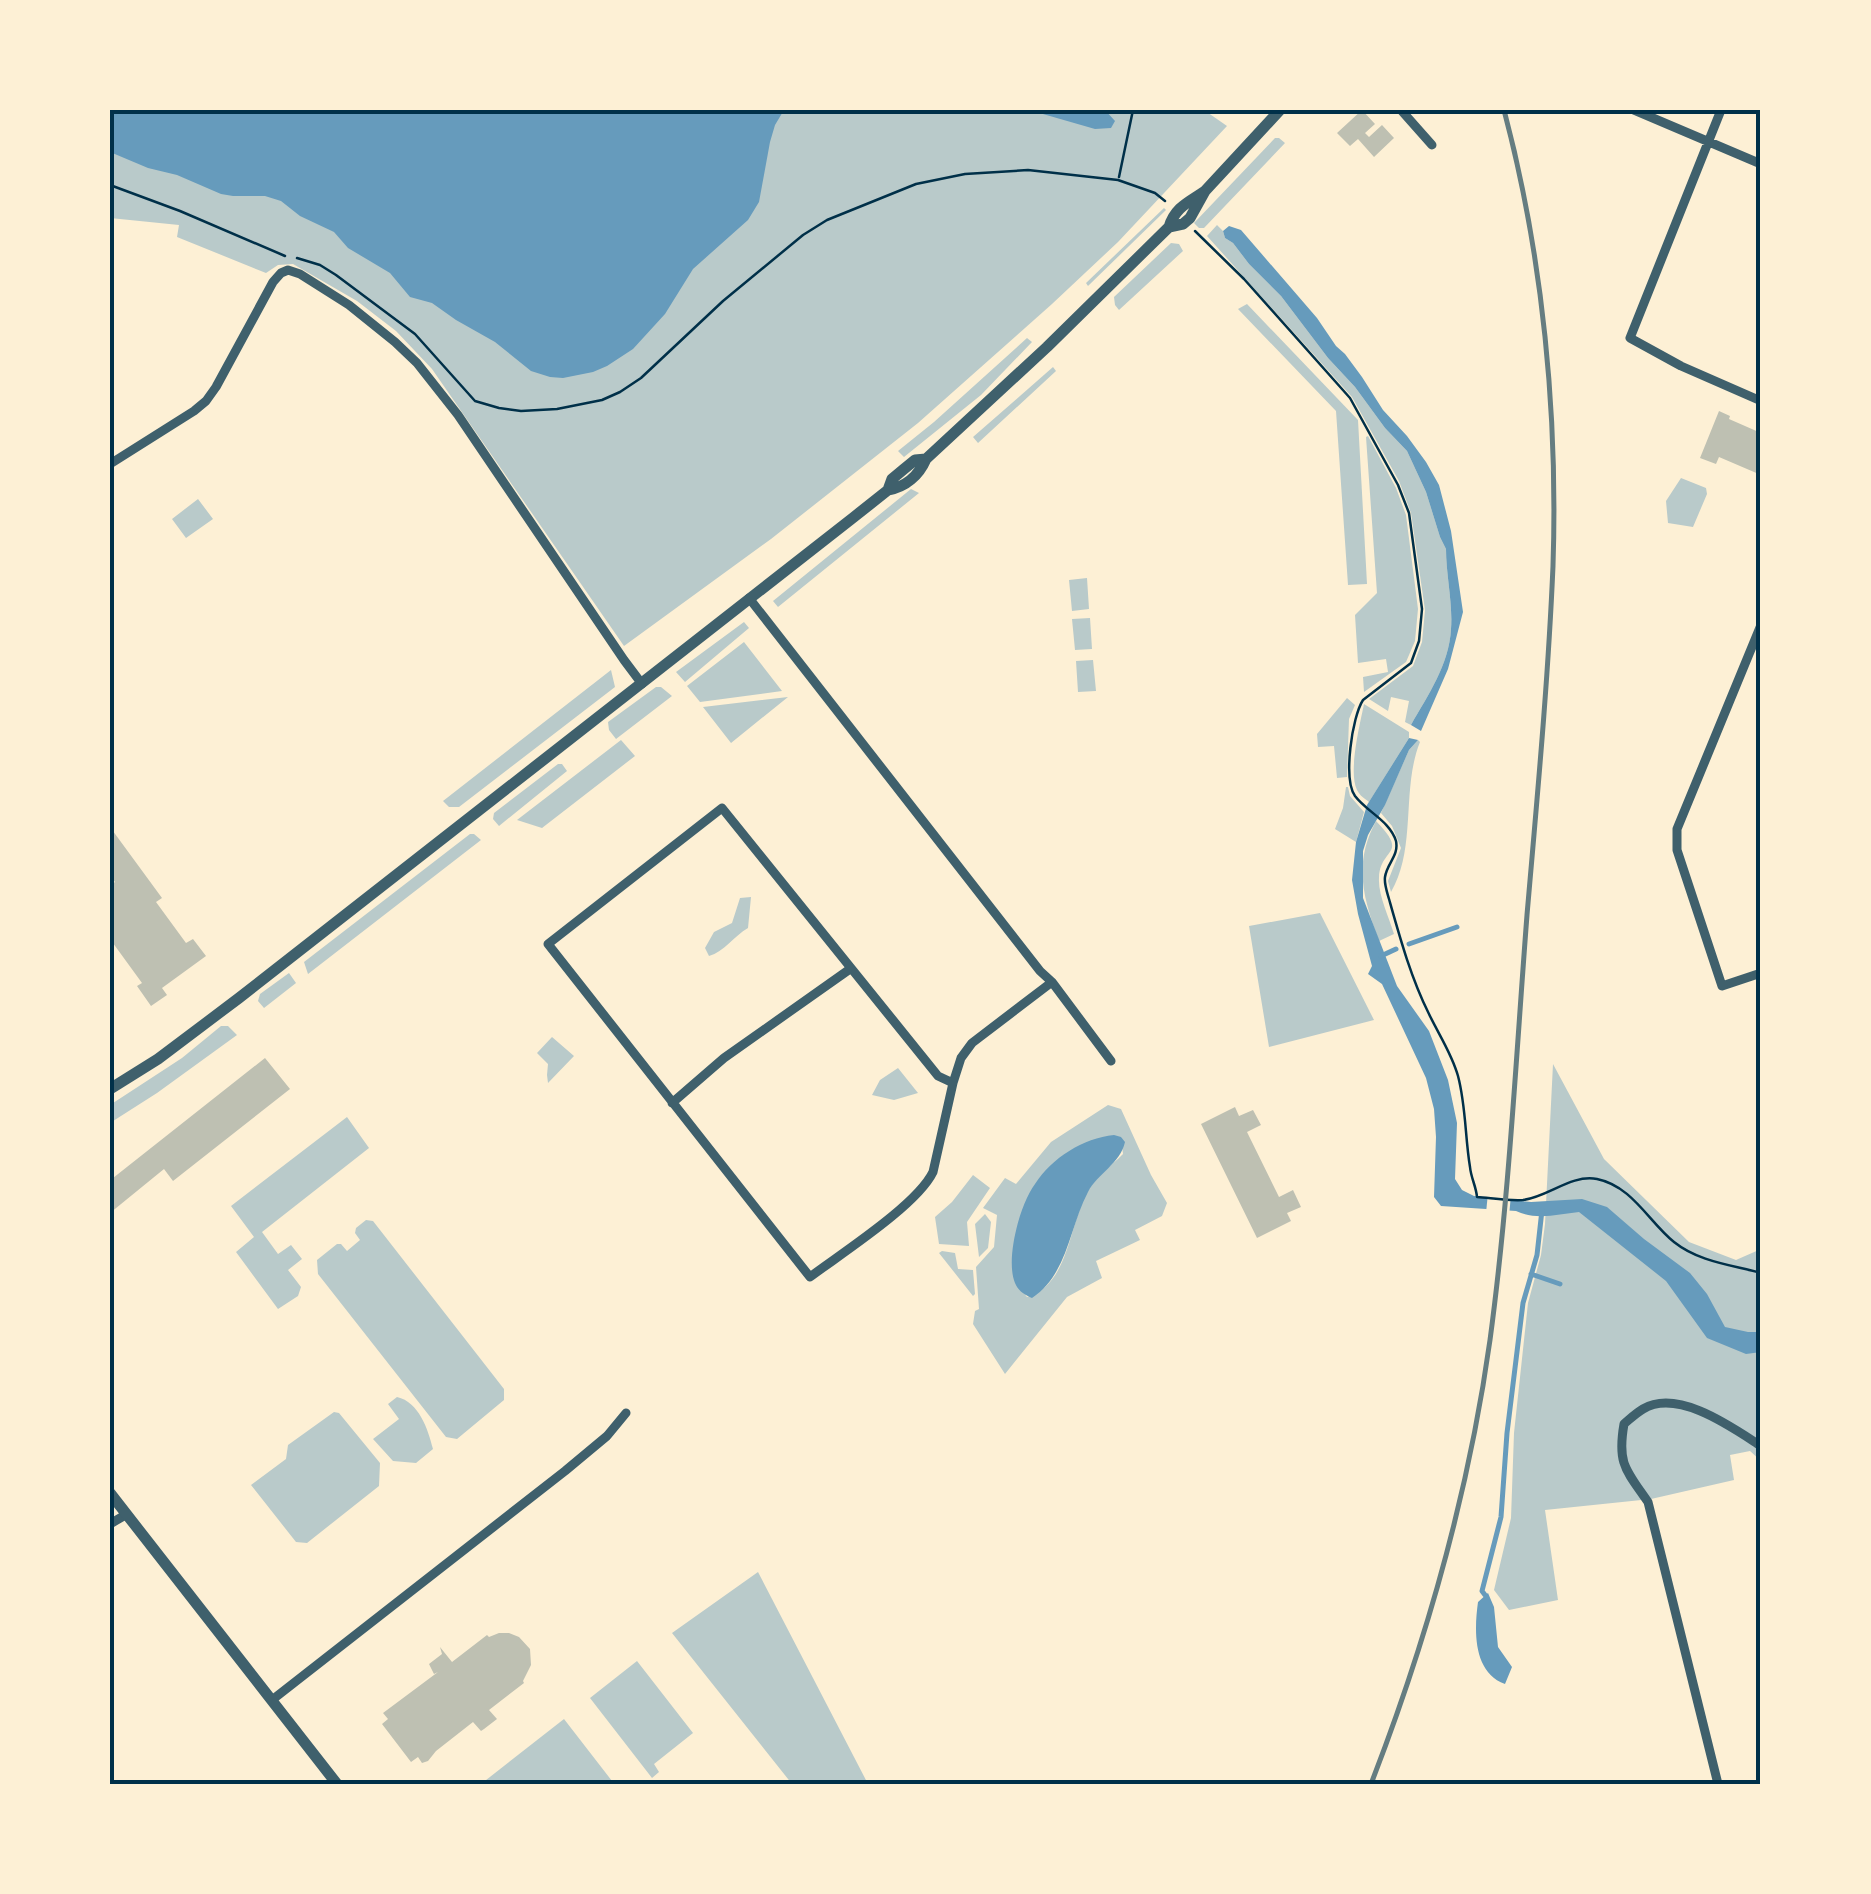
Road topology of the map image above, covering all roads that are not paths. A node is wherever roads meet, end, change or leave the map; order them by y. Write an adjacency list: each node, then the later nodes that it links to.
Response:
1 (1280, 110): 10 (street)
2 (1401, 110): 6 (street)
3 (1634, 110): 5 (street)
4 (1721, 110): 5 (street)
5 (1708, 141): 7 (street); 8 (street)
6 (1432, 145)
7 (1761, 164)
8 (1761, 400)
9 (110, 464): 12 (street)
10 (749, 598): 12 (street); 15 (street)
11 (1761, 626): 14 (street)
12 (642, 684): 18 (street)
13 (850, 969): 17 (street); 19 (street); 19 (street)
14 (1761, 974)
15 (1052, 982): 16 (street); 17 (street)
16 (1111, 1061)
17 (953, 1083): 19 (street)
18 (110, 1088)
19 (672, 1103)
20 (626, 1412): 25 (street)
21 (1761, 1446): 27 (street)
22 (110, 1493): 23 (street)
23 (127, 1514): 24 (street); 25 (street)
24 (110, 1524)
25 (272, 1700): 26 (street)
26 (337, 1784)
27 (1718, 1784)

